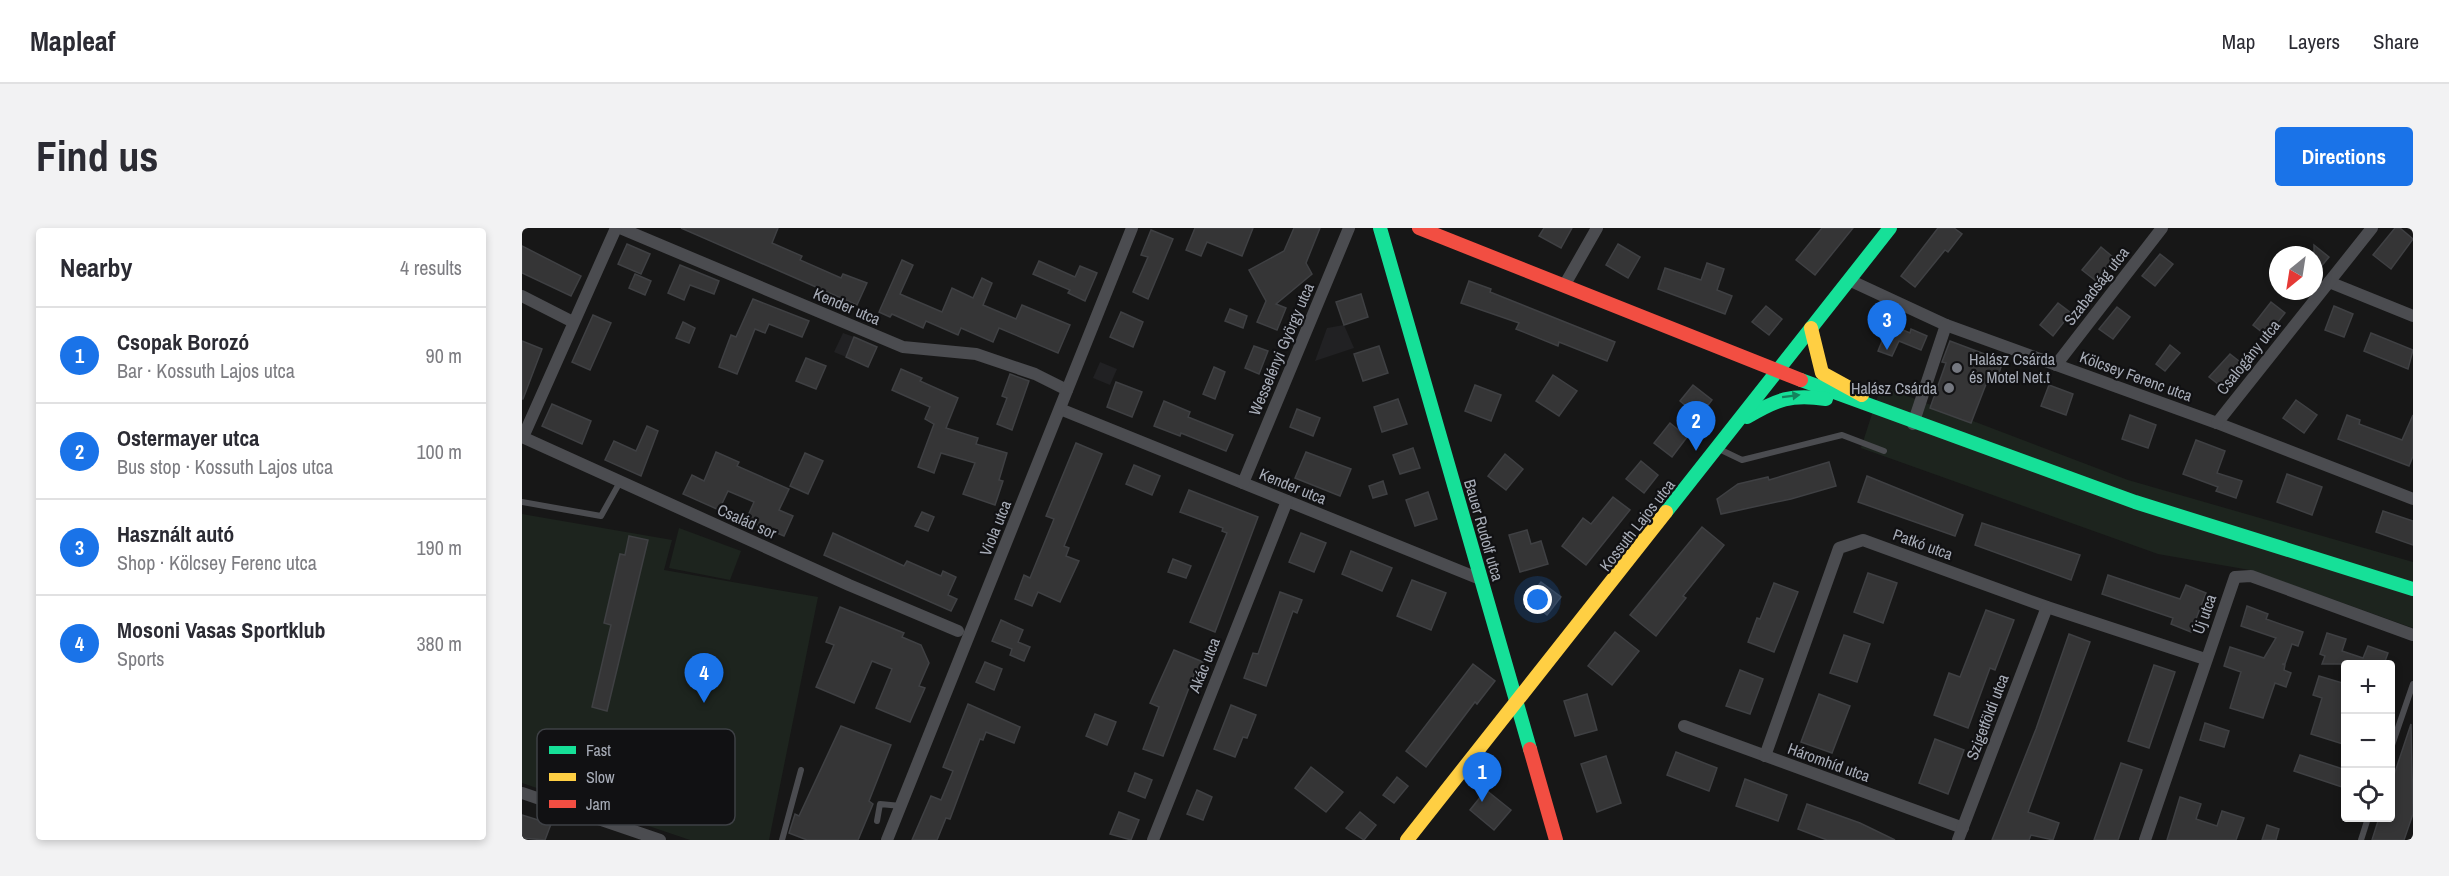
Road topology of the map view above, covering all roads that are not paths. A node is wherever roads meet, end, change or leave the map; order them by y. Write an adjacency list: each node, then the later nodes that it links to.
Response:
1 (616, 228): 16 (street)
2 (620, 228): 21 (street, Kender utca)
3 (1132, 228): 21 (street, Viola utca)
4 (1349, 228): 30 (street, Wesselényi György utca)
5 (1380, 228): 34 (main road, Bauer Rudolf utca)
6 (1419, 228): 13 (main road)
7 (1597, 228): 13 (street)
8 (1890, 228): 11 (main road, Kossuth Lajos utca)
9 (2162, 228): 19 (street, Szabadság utca)
10 (2372, 228): 12 (street, Csalogány utca)
11 (1849, 280): 17 (street, Kölcsey Ferenc utca); 18 (main road, Kossuth Lajos utca)
12 (2329, 282): 15 (street); 24 (street, Csalogány utca)
13 (1564, 286): 20 (main road)
14 (522, 296): 16 (street)
15 (2413, 316)
16 (573, 322): 26 (street)
17 (1946, 325): 19 (street, Kölcsey Ferenc utca); 25 (street)
18 (1811, 328): 20 (main road, Kossuth Lajos utca); 25 (main road)
19 (2056, 364): 24 (street, Kölcsey Ferenc utca)
20 (1777, 372): 23 (main road, Kossuth Lajos utca); 25 (main road)
21 (1067, 390): 22 (street, Viola utca)
22 (1060, 409): 30 (street, Kender utca); 48 (street, Viola utca)
23 (1739, 421): 25 (main road, one-way to 25); 27 (main road, Kossuth Lajos utca)
24 (2217, 423): 31 (street, Kölcsey Ferenc utca)
25 (1913, 424): 35 (main road)
26 (522, 437): 29 (street, Család sor)
27 (1718, 448): 28 (lane); 41 (main road, Kossuth Lajos utca)
28 (1884, 451)
29 (620, 482): 33 (lane); 37 (street, Család sor)
30 (1243, 483): 32 (street, Kender utca)
31 (2413, 499)
32 (1287, 501): 34 (street, Kender utca); 56 (street, Akác utca)
33 (522, 502)
34 (1480, 579): 41 (main road, Bauer Rudolf utca)
35 (2413, 589)
36 (2047, 607): 39 (street, Patkó utca); 44 (street, Patkó utca); 52 (street, Szigetföldi utca)
37 (958, 631)
38 (2413, 635): 39 (street, Új utca)
39 (2205, 659): 59 (street, Új utca)
40 (2413, 684): 43 (lane)
41 (1516, 704): 57 (main road, Kossuth Lajos utca); 58 (main road, Bauer Rudolf utca)
42 (1684, 726): 44 (street, Háromhíd utca)
43 (2395, 739)
44 (1765, 756): 52 (street, Háromhíd utca)
45 (801, 770): 54 (lane)
46 (522, 793): 47 (street)
47 (537, 798)
48 (901, 806): 49 (lane); 55 (street, Viola utca)
49 (877, 821)
50 (2367, 822): 60 (lane)
51 (616, 825): 53 (street)
52 (1960, 834)
53 (660, 840)
54 (782, 840)
55 (887, 840)
56 (1153, 840)
57 (1407, 840)
58 (1556, 840)
59 (2145, 840)
60 (2361, 840)

